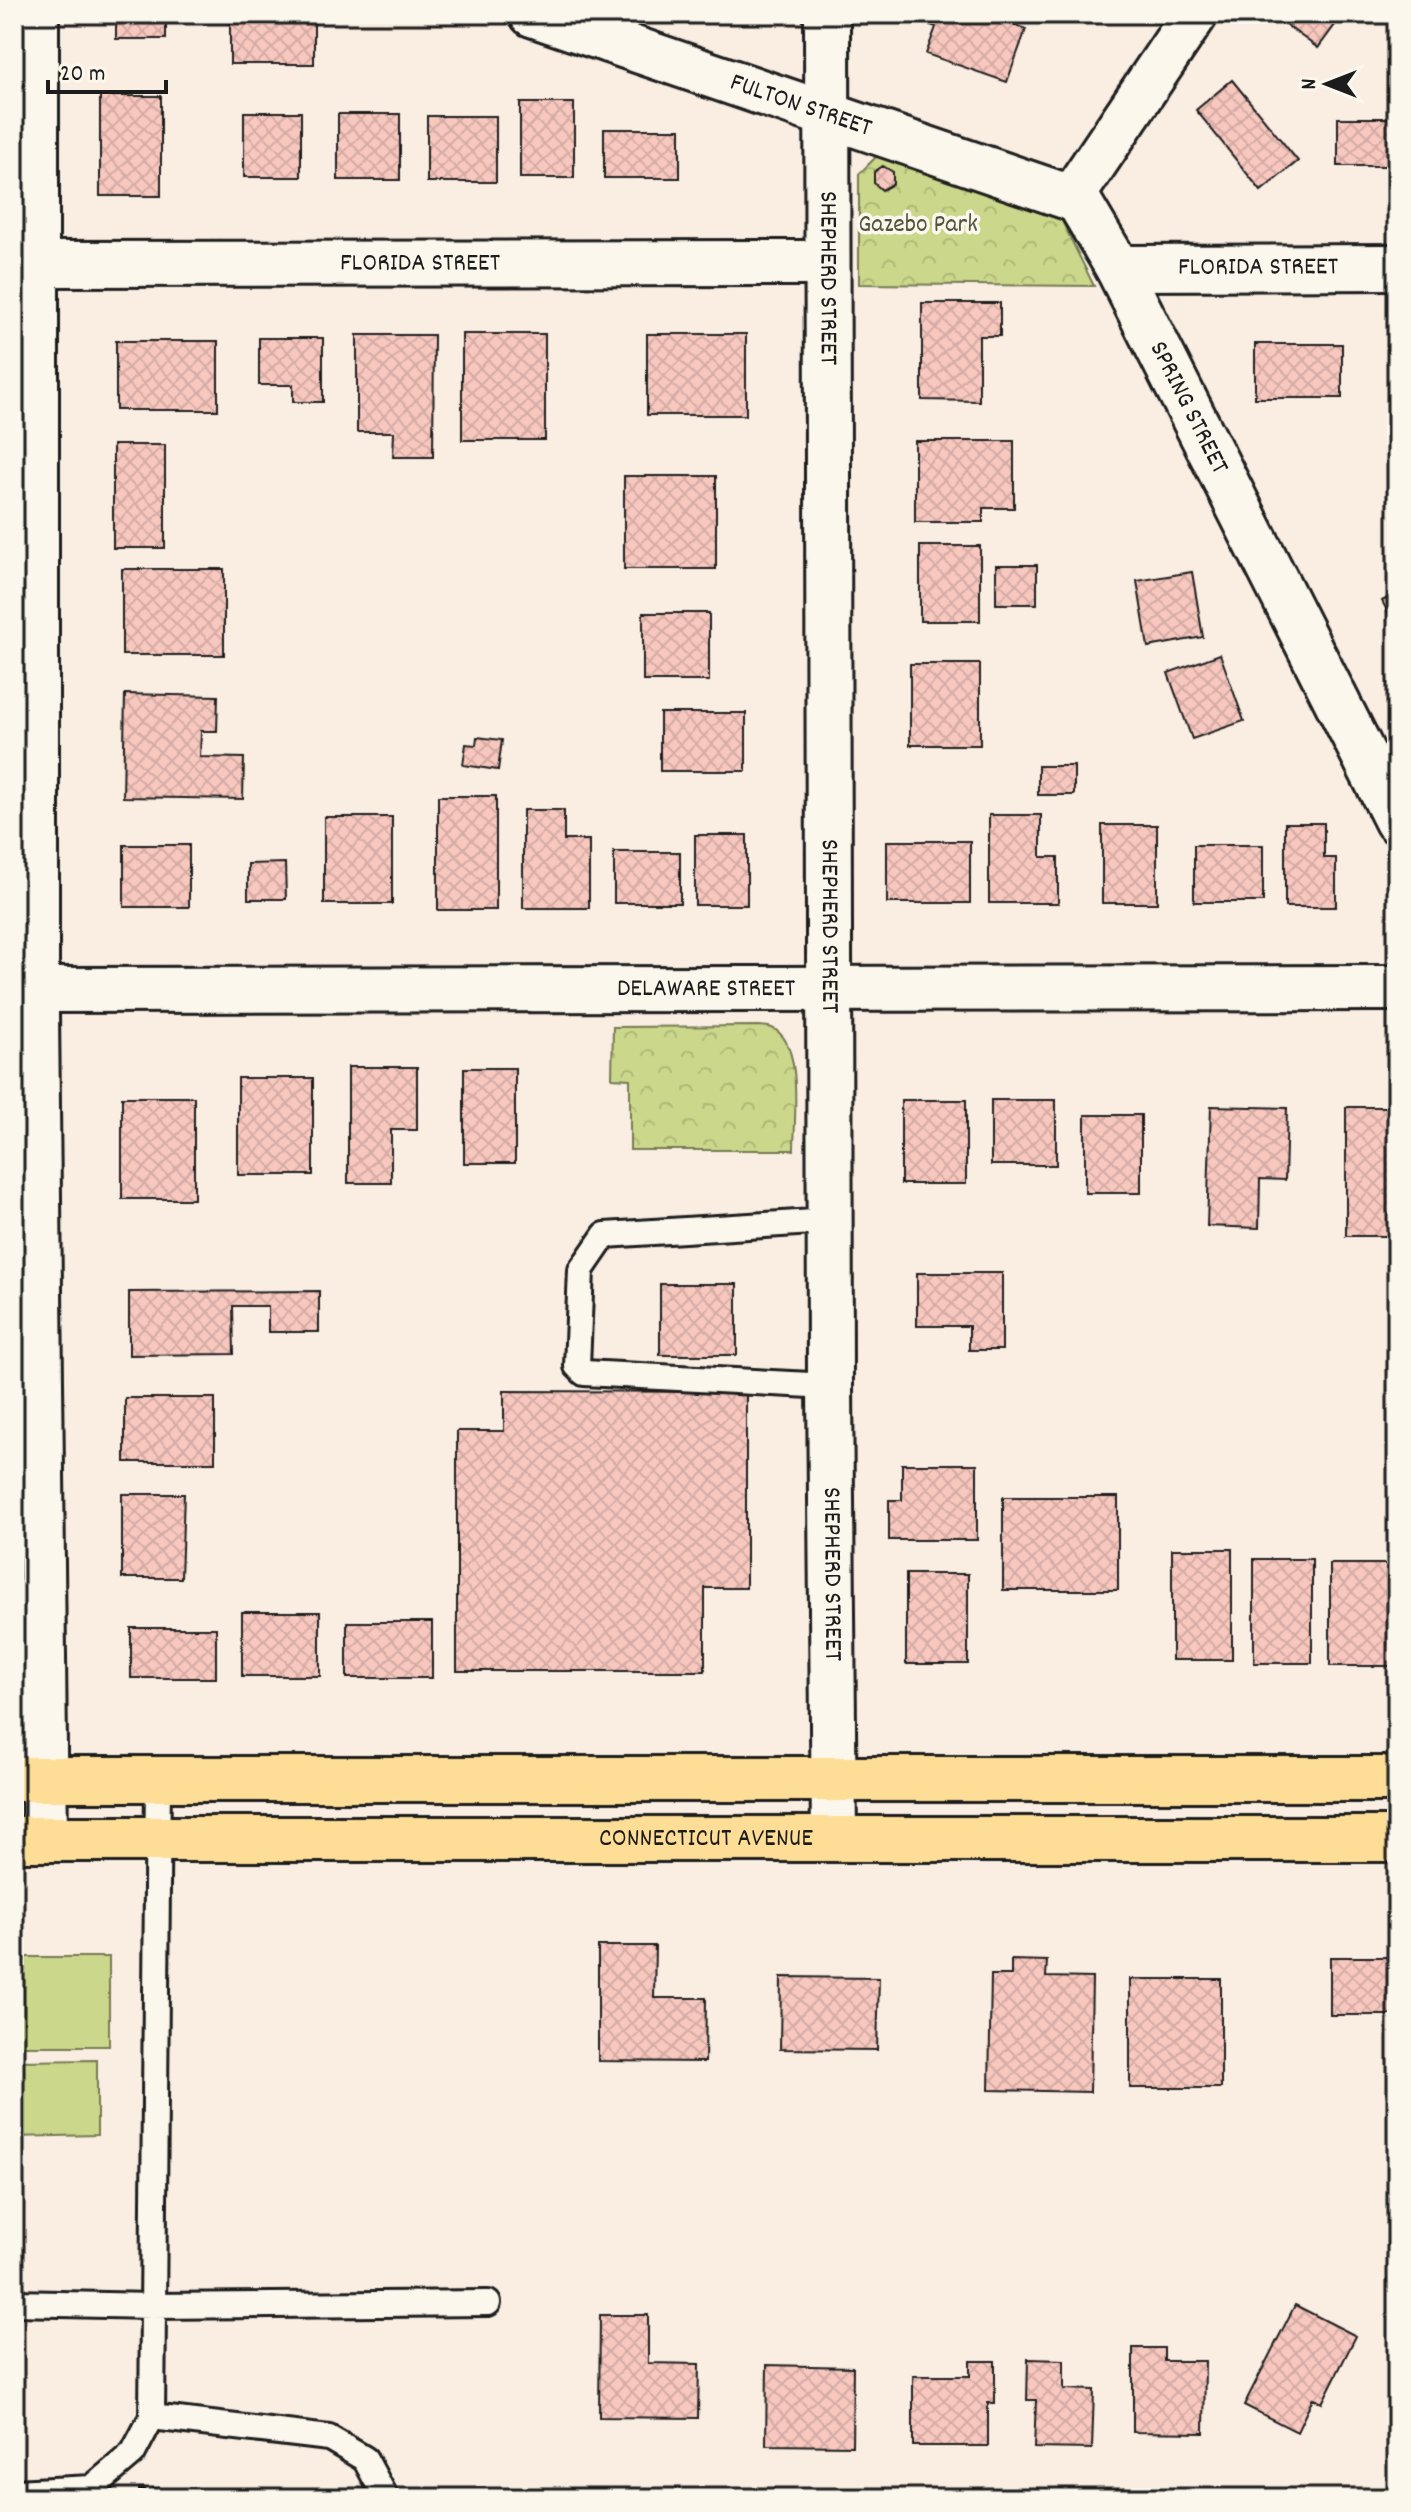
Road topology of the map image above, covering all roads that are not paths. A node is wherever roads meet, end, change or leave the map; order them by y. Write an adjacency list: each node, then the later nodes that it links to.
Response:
1 (36, 14): 8 (street)
2 (532, 14): 5 (street, FULTON STREET)
3 (827, 14): 5 (street, SHEPHERD STREET)
4 (1195, 14): 6 (street)
5 (827, 116): 6 (street, FULTON STREET); 7 (street, SHEPHERD STREET)
6 (1071, 198): 10 (street, SPRING STREET)
7 (827, 263): 8 (street, FLORIDA STREET); 14 (street, SHEPHERD STREET)
8 (25, 264): 13 (street)
9 (1397, 267): 10 (street, FLORIDA STREET)
10 (1118, 268): 11 (street, SPRING STREET)
11 (1397, 821)
12 (1397, 988): 14 (street, DELAWARE STREET)
13 (25, 990): 14 (street, DELAWARE STREET); 17 (street)
14 (829, 990): 15 (street, SHEPHERD STREET)
15 (830, 1221): 16 (street, SHEPHERD STREET); 16 (lane)
16 (830, 1386): 19 (street, SHEPHERD STREET)
17 (30, 1779): 18 (main road); 21 (street)
18 (158, 1779): 19 (main road); 22 (lane)
19 (834, 1779): 20 (main road); 23 (street, SHEPHERD STREET)
20 (1397, 1779)
21 (30, 1839): 22 (main road, CONNECTICUT AVENUE)
22 (156, 1839): 23 (main road, CONNECTICUT AVENUE); 27 (lane)
23 (834, 1839): 24 (main road, CONNECTICUT AVENUE)
24 (1397, 1839)
25 (14, 2303): 27 (lane)
26 (488, 2303): 27 (lane)
27 (152, 2306): 28 (lane)
28 (152, 2417): 29 (lane); 30 (lane)
29 (14, 2492)
30 (386, 2498)

